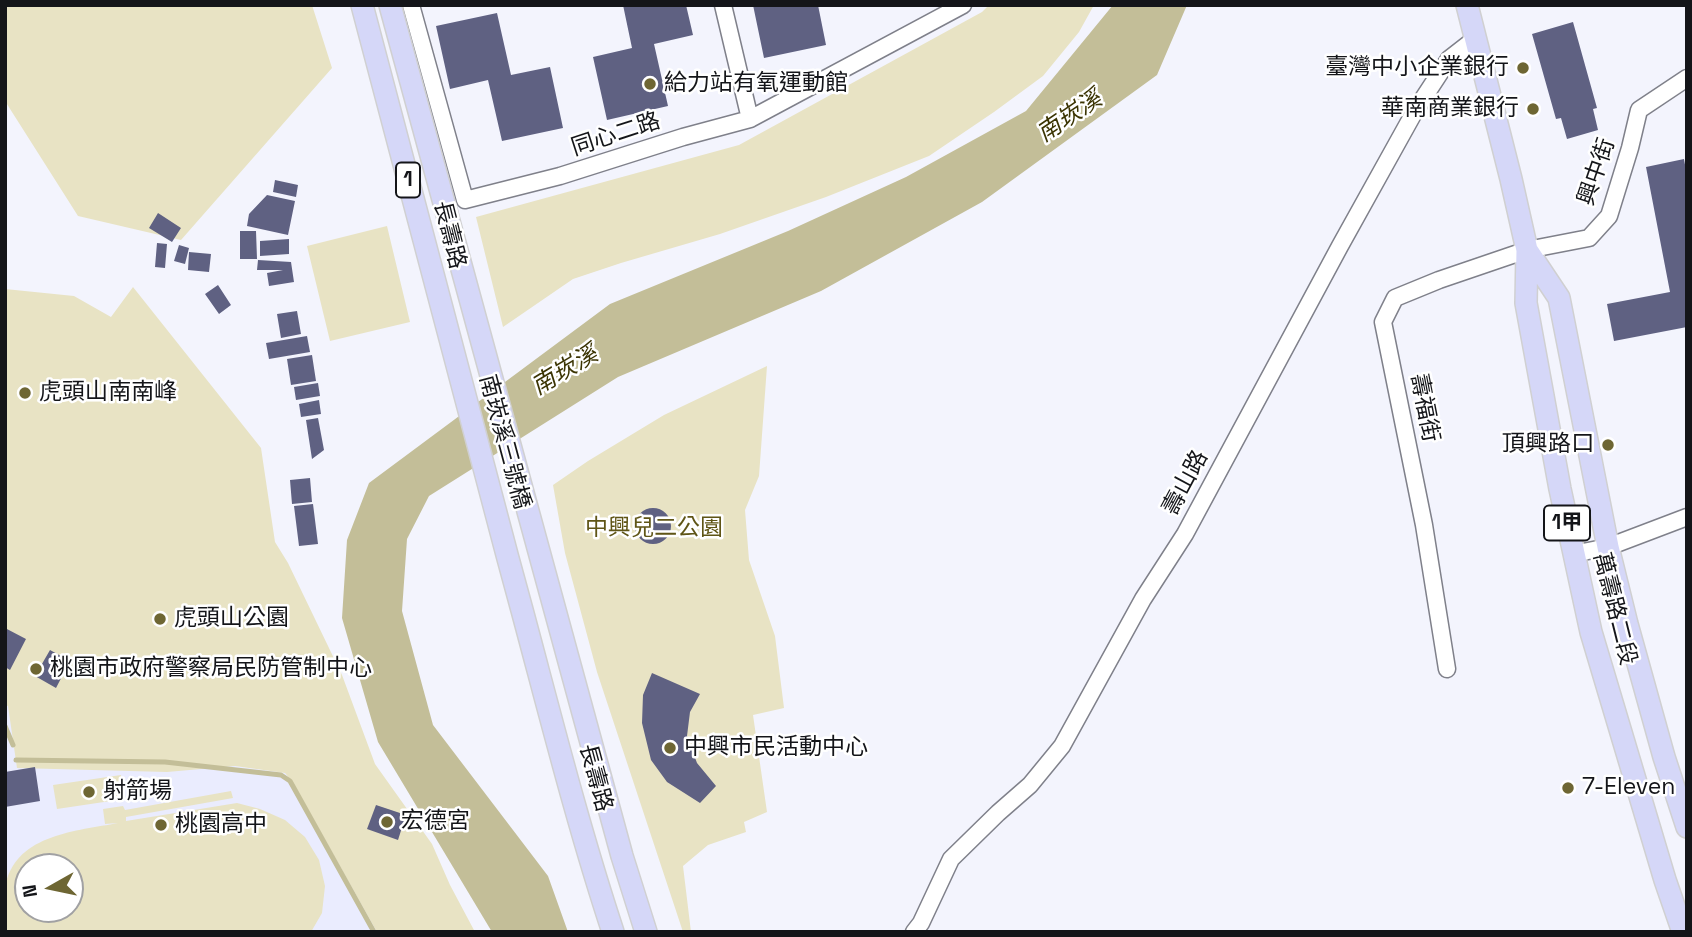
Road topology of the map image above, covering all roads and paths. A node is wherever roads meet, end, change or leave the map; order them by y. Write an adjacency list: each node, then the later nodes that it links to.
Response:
1 (362, 5): 13 (main road, 長壽路 / 1)
2 (390, 5): 12 (main road, 長壽路 / 1)
3 (411, 5): 10 (street, 長壽路)
4 (725, 5): 9 (street)
5 (963, 5): 9 (street, 同心二路)
6 (1467, 5): 7 (main road, 萬壽路二段 / 1甲)
7 (1476, 38): 11 (main road, 萬壽路二段 / 1甲); 24 (street, 壽山路)
8 (1687, 78): 11 (street, 興中街)
9 (751, 118): 10 (street, 同心二路)
10 (465, 200)
11 (1527, 250): 17 (main road, 萬壽路二段 / 1甲); 18 (main road, 萬壽路二段 / 1甲); 19 (street, 壽福街)
12 (477, 328): 15 (main road, 南崁溪三號橋 / 1)
13 (453, 355): 16 (main road, 南崁溪三號橋 / 1)
14 (1687, 517): 17 (street)
15 (534, 535): 23 (main road, 長壽路 / 1)
16 (504, 542): 22 (main road, 長壽路 / 1)
17 (1608, 547): 18 (street); 20 (main road, 萬壽路二段 / 1甲)
18 (1573, 554): 25 (main road, 萬壽路二段 / 1甲)
19 (1447, 669)
20 (1682, 792): 21 (main road, 萬壽路二段 / 1甲)
21 (1687, 827)
22 (613, 932)
23 (646, 932)
24 (914, 932)
25 (1683, 932)

